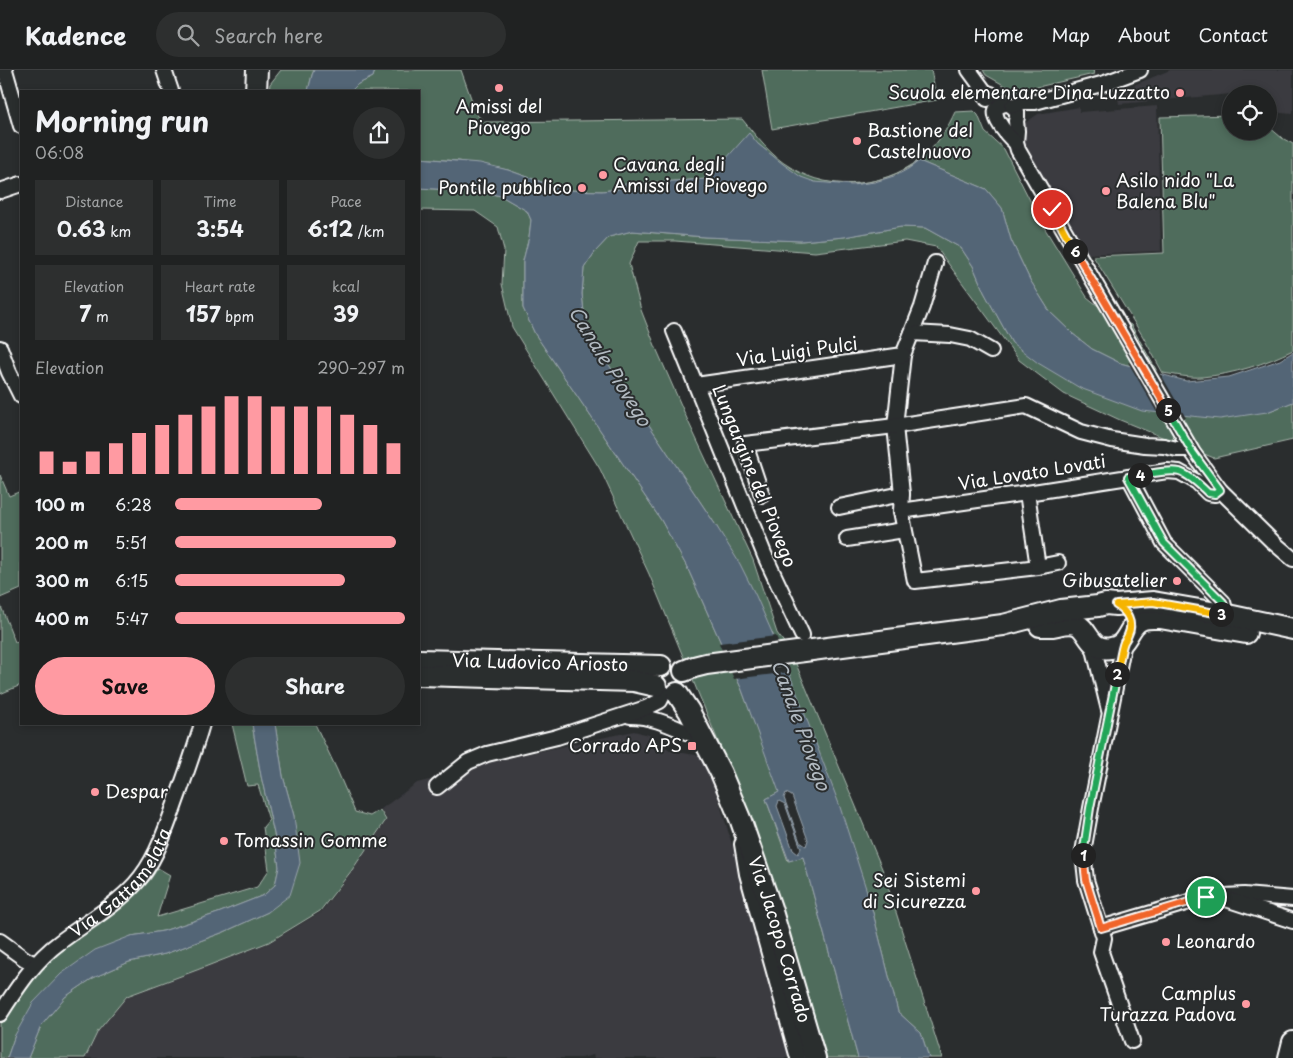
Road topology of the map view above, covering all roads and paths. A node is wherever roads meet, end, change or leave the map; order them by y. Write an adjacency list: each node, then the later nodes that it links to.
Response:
1 (5, 70): 12 (street)
2 (164, 70): 7 (street)
3 (257, 70): 8 (main road)
4 (969, 70): 9 (street)
5 (1140, 70): 6 (street)
6 (1104, 77): 10 (street)
7 (172, 90)
8 (256, 90)
9 (984, 92): 10 (street); 11 (street)
10 (1014, 112): 11 (street); 11 (street); 13 (street)
11 (998, 120): 13 (street)
12 (20, 122)
13 (1016, 143): 26 (street)
14 (20, 184): 15 (street)
15 (0, 191)
16 (934, 263): 18 (street)
17 (674, 331): 23 (street, Lungargine del Piovego)
18 (912, 334): 20 (street); 21 (street)
19 (0, 348): 22 (street)
20 (991, 351)
21 (902, 355): 23 (street, Via Luigi Pulci); 25 (street)
22 (10, 373): 24 (street)
23 (696, 385): 49 (street, Lungargine del Piovego)
24 (20, 394)
25 (895, 426): 26 (street); 30 (street); 31 (street)
26 (1190, 449): 28 (street)
27 (1128, 477): 28 (street, Via Lovato Lovati); 29 (street, Via Lovato Lovati); 43 (street)
28 (1220, 490): 36 (street)
29 (1027, 493): 33 (street, Via Lovato Lovati); 40 (street)
30 (902, 494): 32 (street); 33 (street)
31 (762, 495)
32 (839, 507)
33 (901, 511): 34 (street)
34 (904, 530): 35 (street); 40 (street)
35 (847, 539)
36 (1273, 542): 37 (street); 38 (street); 41 (street)
37 (1293, 551)
38 (1293, 559)
39 (1058, 563): 40 (street)
40 (1038, 567)
41 (1293, 570)
42 (1107, 605): 43 (main road); 44 (main road); 46 (main road); 47 (main road)
43 (1223, 614): 45 (main road)
44 (1003, 625): 47 (main road); 49 (main road)
45 (1293, 629)
46 (1126, 638): 47 (main road); 48 (main road); 55 (street)
47 (1090, 640): 55 (street)
48 (1293, 642)
49 (802, 643): 52 (main road)
50 (420, 660): 51 (main road, Via Ludovico Ariosto)
51 (661, 666): 52 (main road); 54 (main road)
52 (684, 671): 54 (main road)
53 (420, 676): 54 (main road, Via Ludovico Ariosto)
54 (666, 691): 56 (street); 58 (main road, Via Jacopo Corrado)
55 (1110, 713): 64 (street)
56 (622, 716): 58 (street); 59 (street)
57 (202, 725): 66 (street, Via Gattamelata)
58 (704, 739): 60 (main road, Via Jacopo Corrado)
59 (437, 787)
60 (741, 821): 70 (street, Via Jacopo Corrado); 71 (main road, Via Jacopo Corrado)
61 (1218, 896): 62 (street); 63 (street); 64 (street)
62 (1293, 899)
63 (1293, 921)
64 (1101, 928): 68 (street)
65 (0, 941): 66 (street)
66 (35, 964): 67 (street, Via Gattamelata)
67 (0, 1014)
68 (1132, 1041)
69 (1293, 1042): 72 (main road)
70 (798, 1058)
71 (815, 1058)
72 (1289, 1058)

